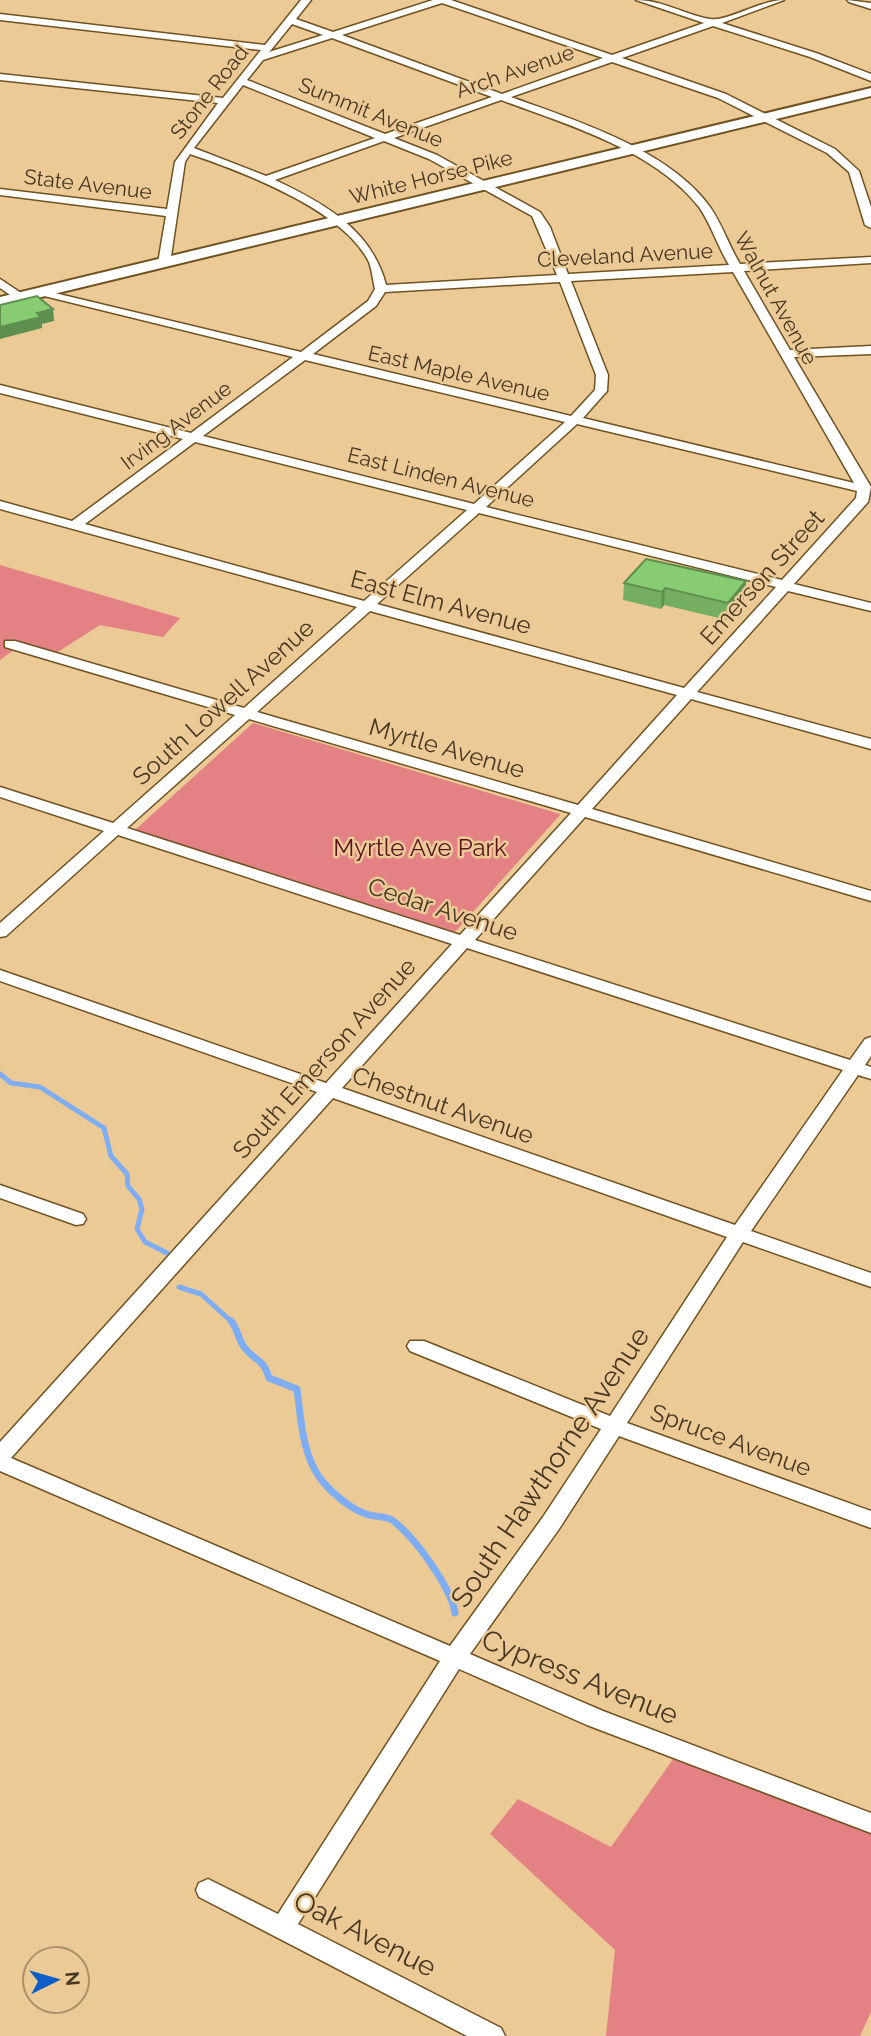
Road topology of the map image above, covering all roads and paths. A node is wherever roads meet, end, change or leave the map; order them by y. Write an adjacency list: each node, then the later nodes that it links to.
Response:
1 (306, 0): 8 (street, Stone Road)
2 (443, 0): 10 (street); 13 (street)
3 (641, 0): 9 (street)
4 (779, 0): 9 (street, Arch Avenue)
5 (852, 0): 6 (street)
6 (871, 6)
7 (2, 19): 11 (street)
8 (291, 20): 10 (street, Walnut Avenue); 11 (street, Stone Road)
9 (713, 22): 13 (street, Arch Avenue); 15 (street)
10 (334, 34): 12 (street); 18 (street, Walnut Avenue)
11 (268, 48): 12 (street, Stone Road)
12 (261, 58): 16 (street, Stone Road)
13 (611, 58): 18 (street, Arch Avenue); 20 (street)
14 (0, 76): 19 (street)
15 (871, 78)
16 (241, 81): 19 (street, Stone Road); 21 (street, Summit Avenue)
17 (871, 92): 20 (highway, White Horse Pike)
18 (503, 96): 21 (street, Arch Avenue); 23 (street, Walnut Avenue)
19 (225, 101): 22 (street, Stone Road)
20 (764, 117): 23 (highway, White Horse Pike); 29 (street)
21 (384, 137): 24 (street, Arch Avenue); 25 (street, Summit Avenue)
22 (187, 149): 24 (street); 27 (street, Stone Road)
23 (631, 150): 25 (highway, White Horse Pike); 32 (street, Walnut Avenue)
24 (264, 180): 28 (street)
25 (484, 185): 28 (highway, White Horse Pike); 33 (street, Summit Avenue)
26 (0, 192): 27 (street, State Avenue)
27 (172, 213): 31 (street, Stone Road)
28 (336, 221): 31 (highway, White Horse Pike); 35 (street)
29 (871, 225)
30 (871, 260): 32 (street, Cleveland Avenue)
31 (164, 262): 36 (highway, White Horse Pike)
32 (737, 268): 33 (street, Cleveland Avenue); 40 (street, Walnut Avenue)
33 (562, 278): 35 (street, Cleveland Avenue); 42 (street, Summit Avenue)
34 (0, 282): 37 (street)
35 (381, 289): 41 (street, Irving Avenue)
36 (38, 293): 37 (highway, White Horse Pike); 41 (street, East Maple Avenue)
37 (20, 297): 38 (highway, White Horse Pike)
38 (0, 302)
39 (871, 350): 40 (street)
40 (787, 354): 46 (street, Walnut Avenue)
41 (302, 356): 44 (street, East Maple Avenue); 45 (street, Irving Avenue)
42 (602, 388): 44 (street, South Lowell Avenue)
43 (0, 389): 45 (street, East Linden Avenue)
44 (574, 420): 46 (street, East Maple Avenue); 48 (street, South Lowell Avenue)
45 (193, 436): 48 (street, East Linden Avenue); 49 (street, Irving Avenue)
46 (867, 489): 50 (street, Emerson Street)
47 (0, 505): 49 (street, East Elm Avenue)
48 (477, 508): 50 (street, East Linden Avenue); 51 (street, South Lowell Avenue)
49 (74, 526): 51 (street, East Elm Avenue)
50 (784, 585): 52 (street, East Linden Avenue); 54 (street, Emerson Street)
51 (366, 605): 54 (street, East Elm Avenue); 55 (street, South Lowell Avenue)
52 (871, 607)
53 (10, 644): 55 (street, Myrtle Avenue)
54 (686, 692): 56 (street, East Elm Avenue); 58 (street, South Emerson Avenue)
55 (244, 713): 58 (street, Myrtle Avenue); 59 (street, South Lowell Avenue)
56 (871, 744)
57 (0, 792): 59 (street, Cedar Avenue)
58 (578, 811): 60 (street, Myrtle Avenue); 62 (street, South Emerson Avenue)
59 (115, 829): 61 (street, South Lowell Avenue); 62 (street, Cedar Avenue)
60 (871, 896)
61 (0, 932)
62 (463, 941): 65 (street, Cedar Avenue); 66 (street, South Emerson Avenue)
63 (0, 975): 66 (street, Chestnut Avenue)
64 (871, 1044): 65 (street, South Hawthorne Avenue)
65 (863, 1070): 69 (street, South Hawthorne Avenue)
66 (328, 1091): 69 (street, Chestnut Avenue); 73 (street, South Emerson Avenue)
67 (0, 1191): 68 (street)
68 (76, 1219)
69 (739, 1234): 70 (street, Chestnut Avenue); 72 (street, South Hawthorne Avenue)
70 (871, 1280)
71 (417, 1346): 72 (street, Spruce Avenue)
72 (614, 1426): 74 (street, Spruce Avenue); 75 (street, South Hawthorne Avenue)
73 (0, 1459): 75 (street, Cypress Avenue)
74 (871, 1520)
75 (455, 1657): 76 (street, Cypress Avenue); 78 (street, South Hawthorne Avenue)
76 (871, 1823)
77 (208, 1890): 78 (street, Oak Avenue)
78 (283, 1927): 79 (street, Oak Avenue)
79 (492, 2036)

